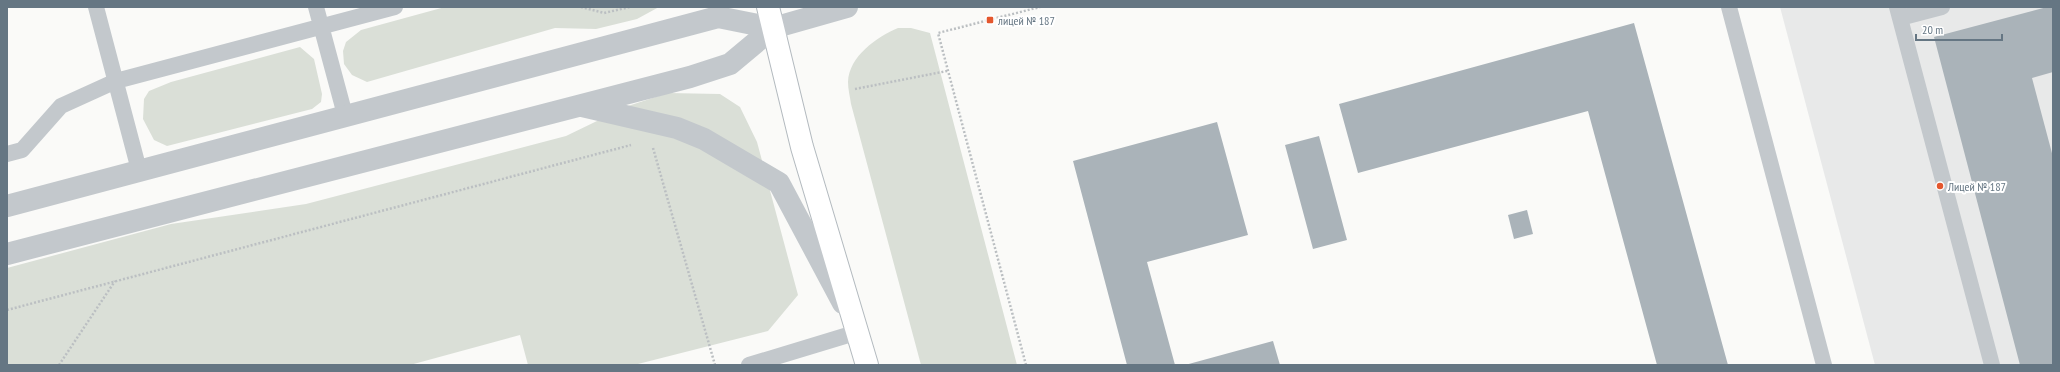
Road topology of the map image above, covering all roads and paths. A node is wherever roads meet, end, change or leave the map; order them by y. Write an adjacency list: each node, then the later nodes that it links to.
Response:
1 (96, 7): 15 (lane)
2 (316, 7): 12 (lane)
3 (395, 7): 12 (lane)
4 (581, 7): 5 (path)
5 (630, 7)
6 (768, 7): 13 (main road)
7 (847, 7): 13 (street)
8 (1040, 7): 14 (path)
9 (1729, 7): 33 (lane)
10 (1942, 7): 11 (lane)
11 (1898, 13): 34 (lane)
12 (321, 26): 15 (lane); 18 (lane)
13 (773, 28): 17 (street); 18 (street); 27 (main road)
14 (947, 71): 16 (path); 32 (path)
15 (116, 81): 21 (lane); 22 (lane)
16 (855, 89)
17 (576, 105): 24 (street); 27 (street)
18 (345, 115): 22 (street)
19 (651, 140): 29 (path)
20 (635, 144): 25 (path)
21 (7, 154)
22 (139, 170): 23 (street)
23 (7, 206)
24 (7, 254)
25 (115, 281): 26 (path); 28 (path)
26 (7, 310)
27 (858, 332): 30 (lane); 31 (main road)
28 (59, 365)
29 (715, 365)
30 (749, 365)
31 (867, 365)
32 (1026, 365)
33 (1824, 365)
34 (1992, 365)

